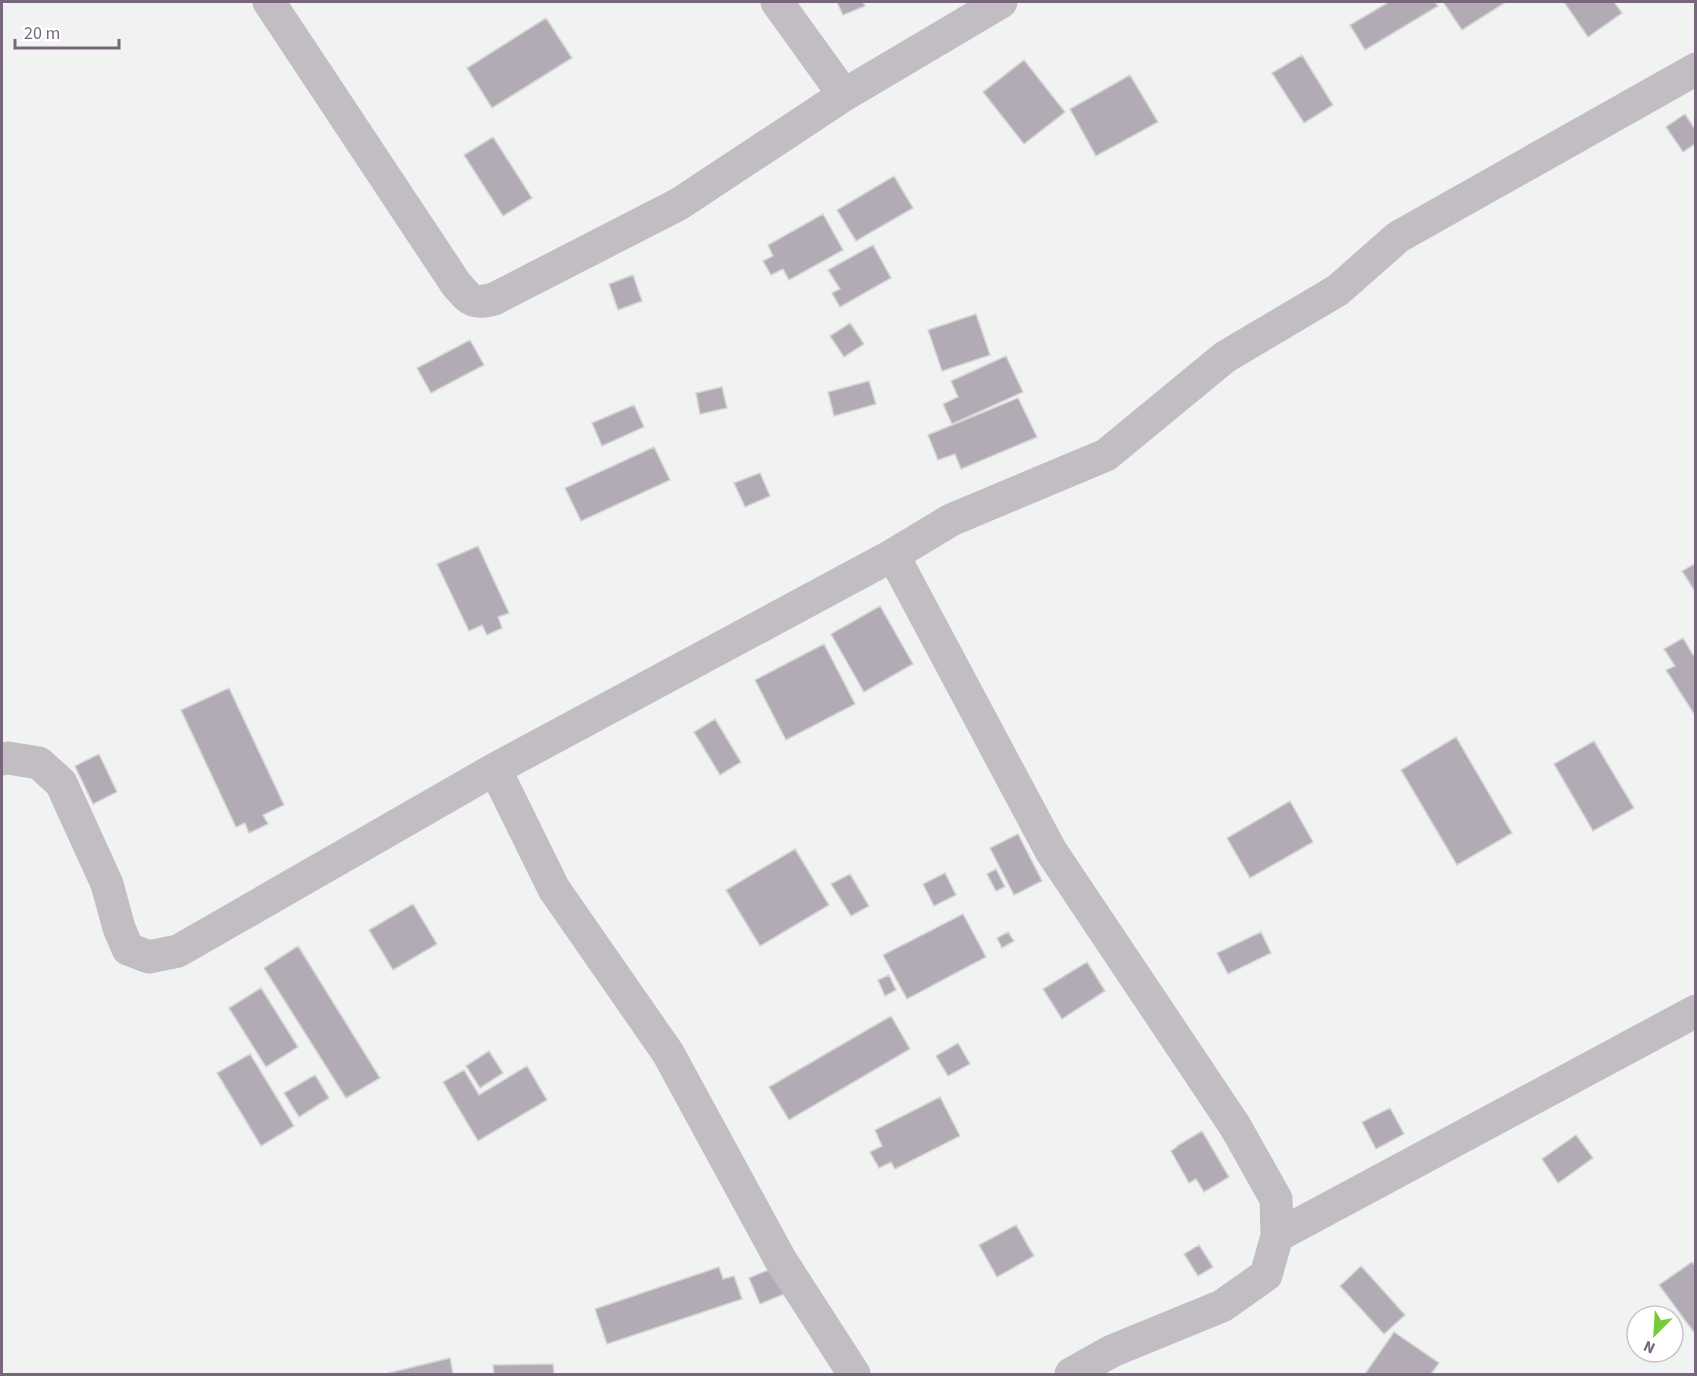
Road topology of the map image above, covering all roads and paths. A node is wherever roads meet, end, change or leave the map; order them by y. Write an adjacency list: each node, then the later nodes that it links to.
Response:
1 (269, 2): 5 (street)
2 (777, 2): 5 (street)
3 (1001, 2): 5 (street)
4 (1695, 69): 6 (street)
5 (844, 95)
6 (893, 555): 8 (street); 10 (street)
7 (2, 759): 8 (street)
8 (495, 769): 11 (street)
9 (1695, 1011): 10 (street)
10 (1276, 1236): 12 (street)
11 (854, 1374)
12 (1071, 1374)

